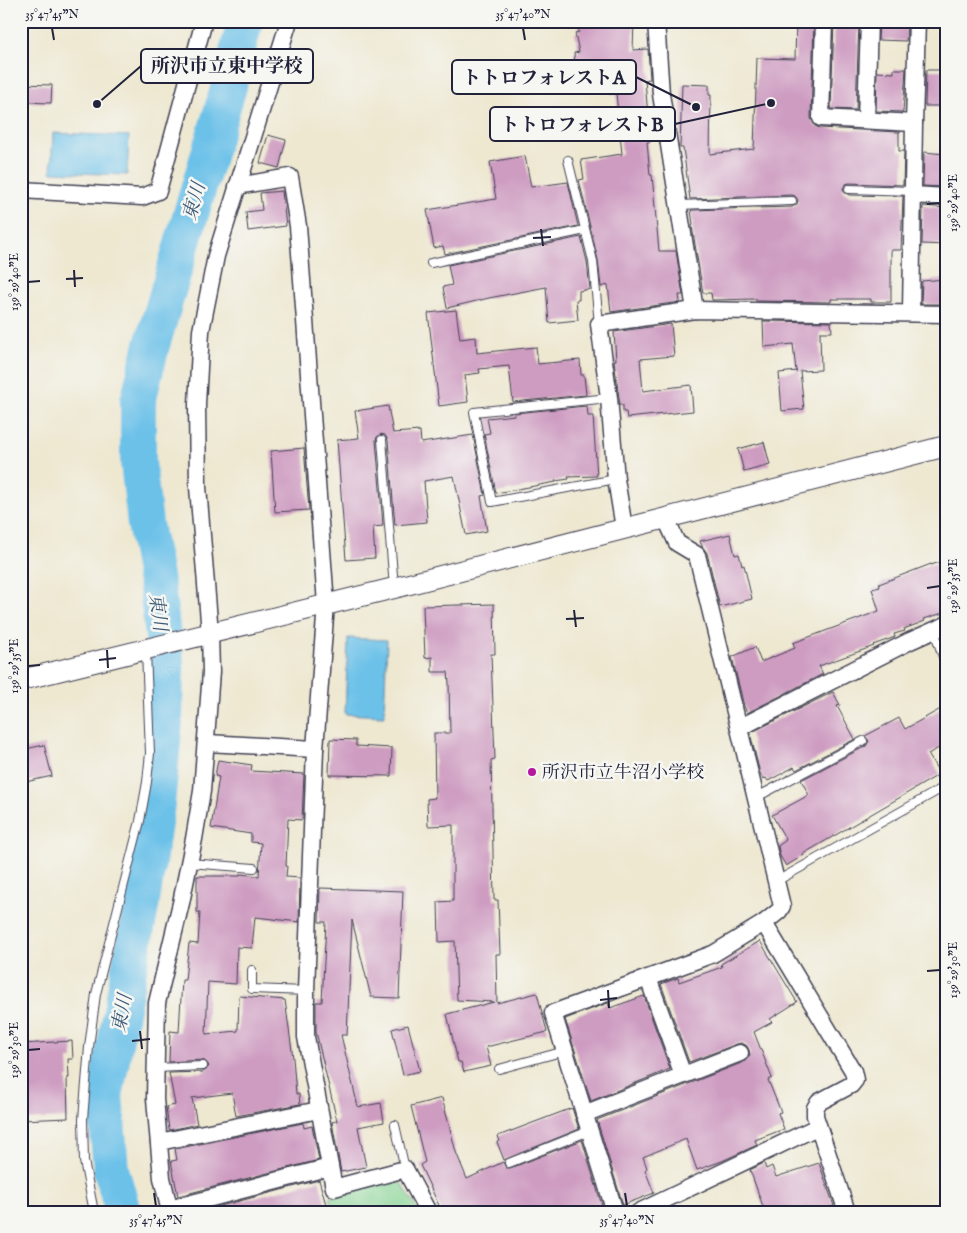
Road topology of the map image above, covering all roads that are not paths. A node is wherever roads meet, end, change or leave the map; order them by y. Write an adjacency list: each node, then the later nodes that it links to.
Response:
1 (204, 21): 11 (street)
2 (289, 21): 10 (street)
3 (656, 21): 16 (street)
4 (824, 21): 7 (street)
5 (870, 21): 7 (street)
6 (917, 21): 8 (street)
7 (866, 120): 8 (street)
8 (914, 123): 13 (street)
9 (568, 160): 17 (lane)
10 (237, 186): 30 (street); 32 (street)
11 (21, 190)
12 (849, 190): 13 (lane)
13 (913, 193): 14 (street); 20 (street)
14 (946, 197)
15 (792, 200): 16 (lane)
16 (678, 205): 19 (street)
17 (585, 230): 18 (lane); 22 (lane)
18 (431, 263)
19 (695, 310): 20 (street); 22 (street)
20 (911, 313): 21 (street)
21 (946, 314)
22 (599, 324): 23 (street)
23 (609, 398): 26 (street); 26 (lane)
24 (382, 440): 29 (lane)
25 (946, 446): 27 (street)
26 (616, 479): 28 (street)
27 (666, 518): 28 (street); 36 (street)
28 (624, 528): 29 (street)
29 (394, 588): 30 (street)
30 (326, 604): 32 (street); 39 (street)
31 (940, 628): 34 (lane); 36 (street)
32 (204, 634): 33 (street); 38 (street)
33 (150, 648): 35 (street); 65 (lane)
34 (946, 666)
35 (21, 680)
36 (739, 728): 41 (street)
37 (863, 740): 41 (lane)
38 (207, 743): 39 (street); 42 (street)
39 (316, 749): 48 (street)
40 (946, 786): 44 (lane)
41 (755, 798): 44 (street)
42 (189, 863): 43 (lane); 52 (street)
43 (254, 868)
44 (775, 882): 45 (street)
45 (764, 923): 47 (street); 58 (street)
46 (252, 970): 48 (lane)
47 (648, 978): 49 (street); 54 (street)
48 (306, 991): 55 (street)
49 (565, 1051): 53 (lane); 56 (street)
50 (740, 1053): 54 (street)
51 (203, 1066): 52 (lane)
52 (156, 1068): 60 (street)
53 (499, 1068)
54 (683, 1074): 56 (street)
55 (319, 1110): 60 (street); 62 (street)
56 (584, 1114): 59 (street)
57 (395, 1125): 63 (lane)
58 (817, 1127): 68 (street); 69 (street)
59 (589, 1131): 61 (lane); 67 (street)
60 (159, 1142): 64 (street)
61 (509, 1163)
62 (330, 1167): 63 (street); 64 (street)
63 (405, 1169): 66 (street)
64 (170, 1210)
65 (94, 1212)
66 (428, 1212)
67 (615, 1212)
68 (639, 1212)
69 (847, 1212)

